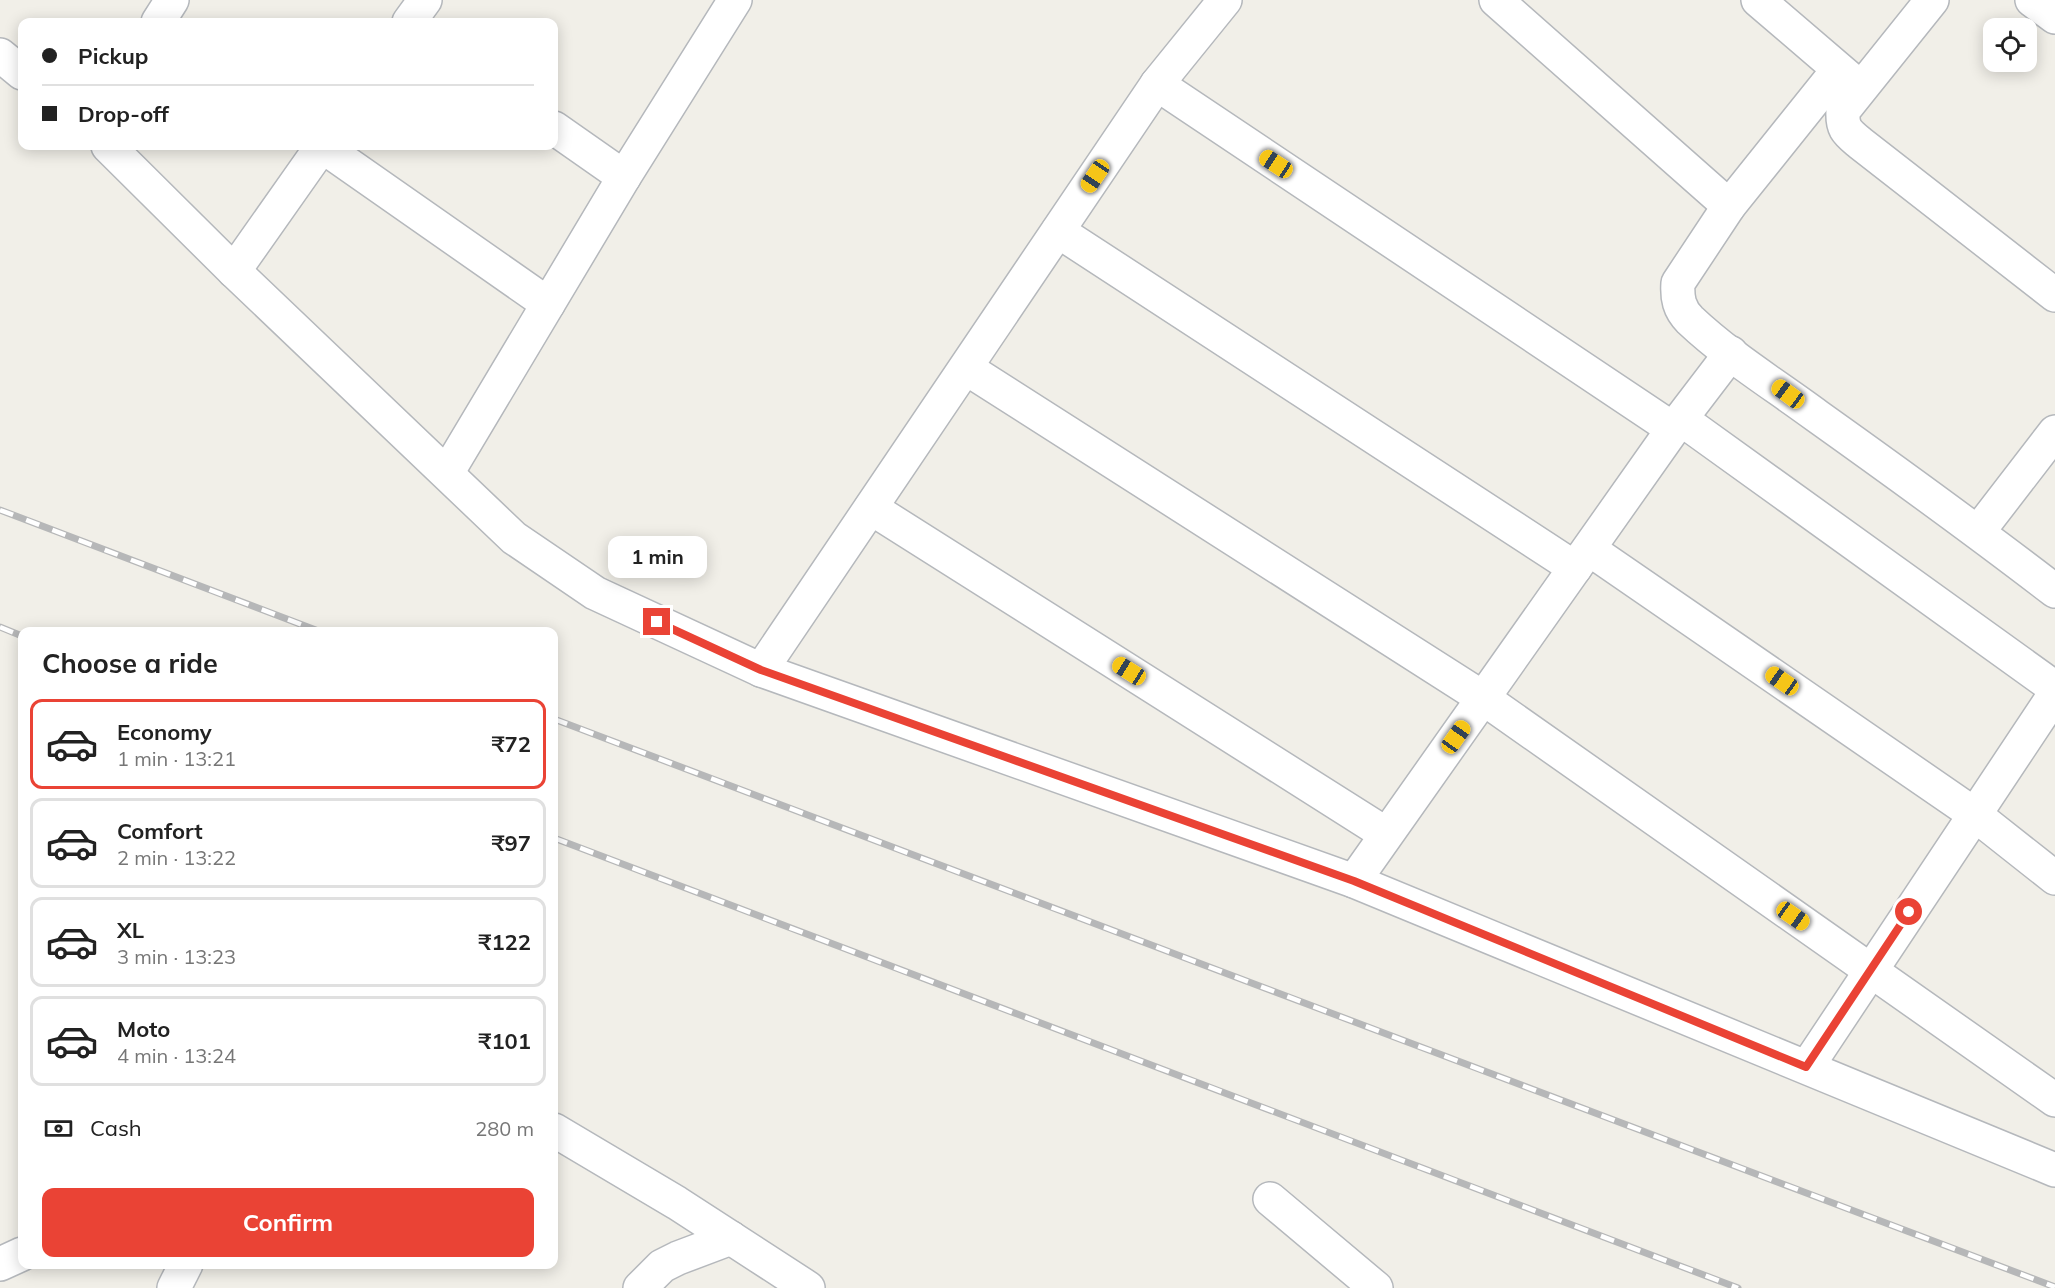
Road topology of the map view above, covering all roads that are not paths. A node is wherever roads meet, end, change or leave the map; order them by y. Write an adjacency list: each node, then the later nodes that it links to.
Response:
1 (172, 0): 10 (street)
2 (425, 0): 11 (street)
3 (1224, 0): 15 (street)
4 (1496, 0): 21 (street)
5 (1758, 0): 14 (street)
6 (1932, 0): 14 (street)
7 (2032, 0): 9 (street)
8 (723, 5): 20 (street)
9 (2055, 17)
10 (161, 18)
11 (412, 18)
12 (0, 55): 13 (street)
13 (18, 70)
14 (1850, 79): 21 (street); 24 (street)
15 (1157, 84): 22 (street); 28 (street)
16 (558, 131): 20 (street)
17 (112, 150): 23 (street)
18 (319, 150): 23 (street)
19 (328, 150): 25 (street)
20 (624, 177): 25 (street)
21 (1729, 206): 26 (street)
22 (1058, 231): 27 (street); 33 (street)
23 (234, 271): 30 (street)
24 (2055, 295)
25 (548, 304): 30 (street)
26 (1731, 353): 28 (street); 32 (street)
27 (966, 368): 31 (street); 38 (street)
28 (1677, 424): 33 (street); 36 (street)
29 (2052, 442): 32 (street)
30 (447, 473): 35 (street)
31 (871, 508): 35 (street); 40 (street)
32 (1978, 532): 34 (street)
33 (1582, 558): 38 (street); 39 (street)
34 (2055, 591)
35 (761, 670): 42 (street)
36 (2055, 688)
37 (2055, 694): 39 (street)
38 (1483, 698): 40 (street); 43 (street)
39 (1974, 814): 41 (street); 43 (street)
40 (1386, 834): 42 (street)
41 (2055, 878)
42 (1354, 881): 44 (street)
43 (1870, 970): 44 (street); 45 (street)
44 (1806, 1067): 47 (street)
45 (2055, 1100)
46 (558, 1133): 49 (street)
47 (2055, 1170)
48 (1270, 1199): 56 (street)
49 (731, 1238): 54 (street); 55 (street)
50 (18, 1256): 51 (street)
51 (0, 1264)
52 (184, 1269): 53 (street)
53 (174, 1288)
54 (640, 1288)
55 (808, 1288)
56 (1376, 1288)

